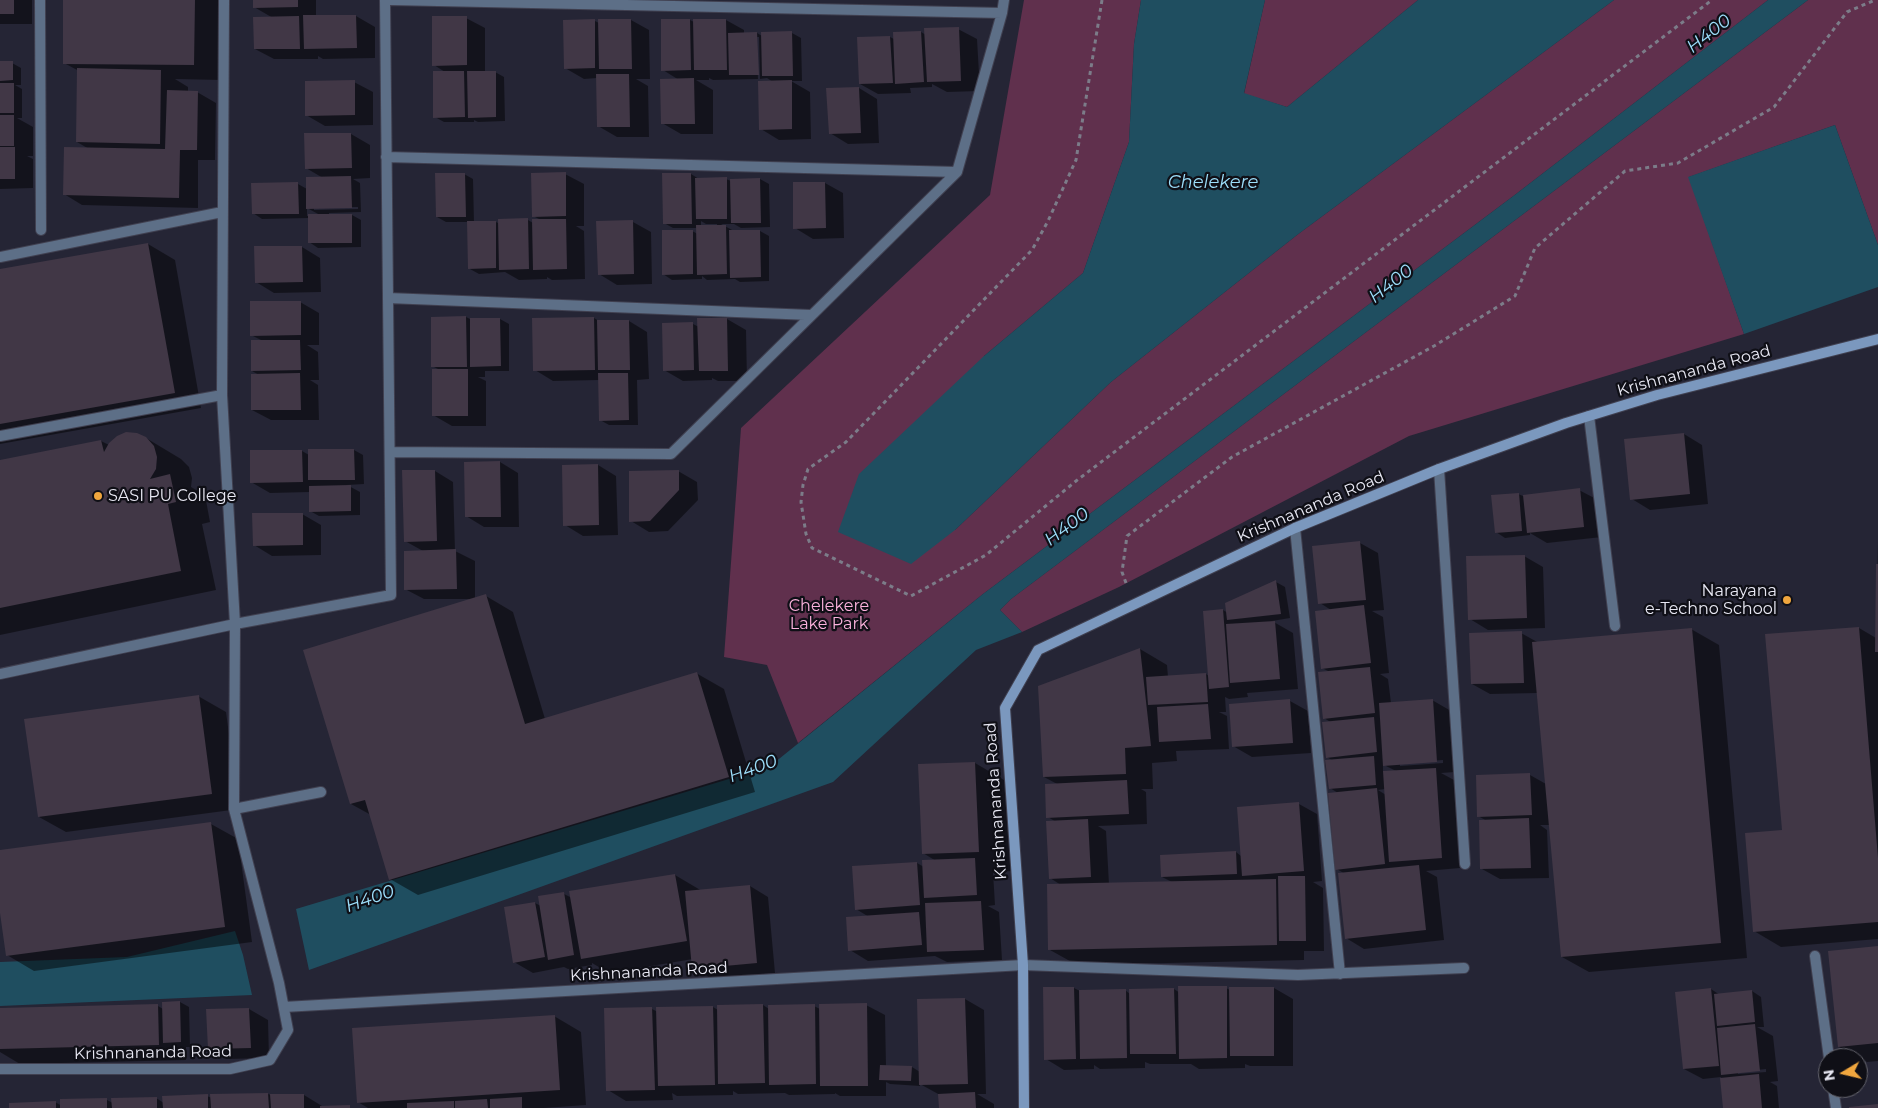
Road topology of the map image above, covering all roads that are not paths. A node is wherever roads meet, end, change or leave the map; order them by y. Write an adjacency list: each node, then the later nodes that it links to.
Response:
1 (40, 0): 10 (street)
2 (224, 0): 9 (street)
3 (385, 0): 7 (street)
4 (390, 0): 6 (street)
5 (1004, 0): 6 (street)
6 (1002, 13): 8 (street)
7 (386, 158): 8 (street); 12 (street)
8 (957, 172): 13 (street)
9 (222, 212): 11 (street); 15 (street)
10 (40, 230)
11 (0, 257)
12 (388, 298): 13 (street); 18 (street)
13 (811, 315): 18 (street)
14 (1878, 339): 16 (street, Krishnananda Road)
15 (222, 395): 17 (street); 21 (street)
16 (1589, 416): 19 (street, Krishnananda Road); 22 (street)
17 (0, 436)
18 (390, 452): 21 (street)
19 (1439, 469): 20 (street, Krishnananda Road); 26 (street)
20 (1295, 528): 28 (street, Krishnananda Road); 30 (street)
21 (235, 624): 23 (street); 25 (street)
22 (1616, 626)
23 (0, 674)
24 (320, 792): 25 (street)
25 (234, 809): 31 (street)
26 (1465, 864)
27 (1815, 956): 32 (street)
28 (1023, 965): 30 (street); 31 (street, Krishnananda Road); 34 (street)
29 (1464, 968): 30 (street)
30 (1340, 974)
31 (284, 1007): 33 (street, Krishnananda Road)
32 (1828, 1048)
33 (0, 1070)
34 (1024, 1108)

